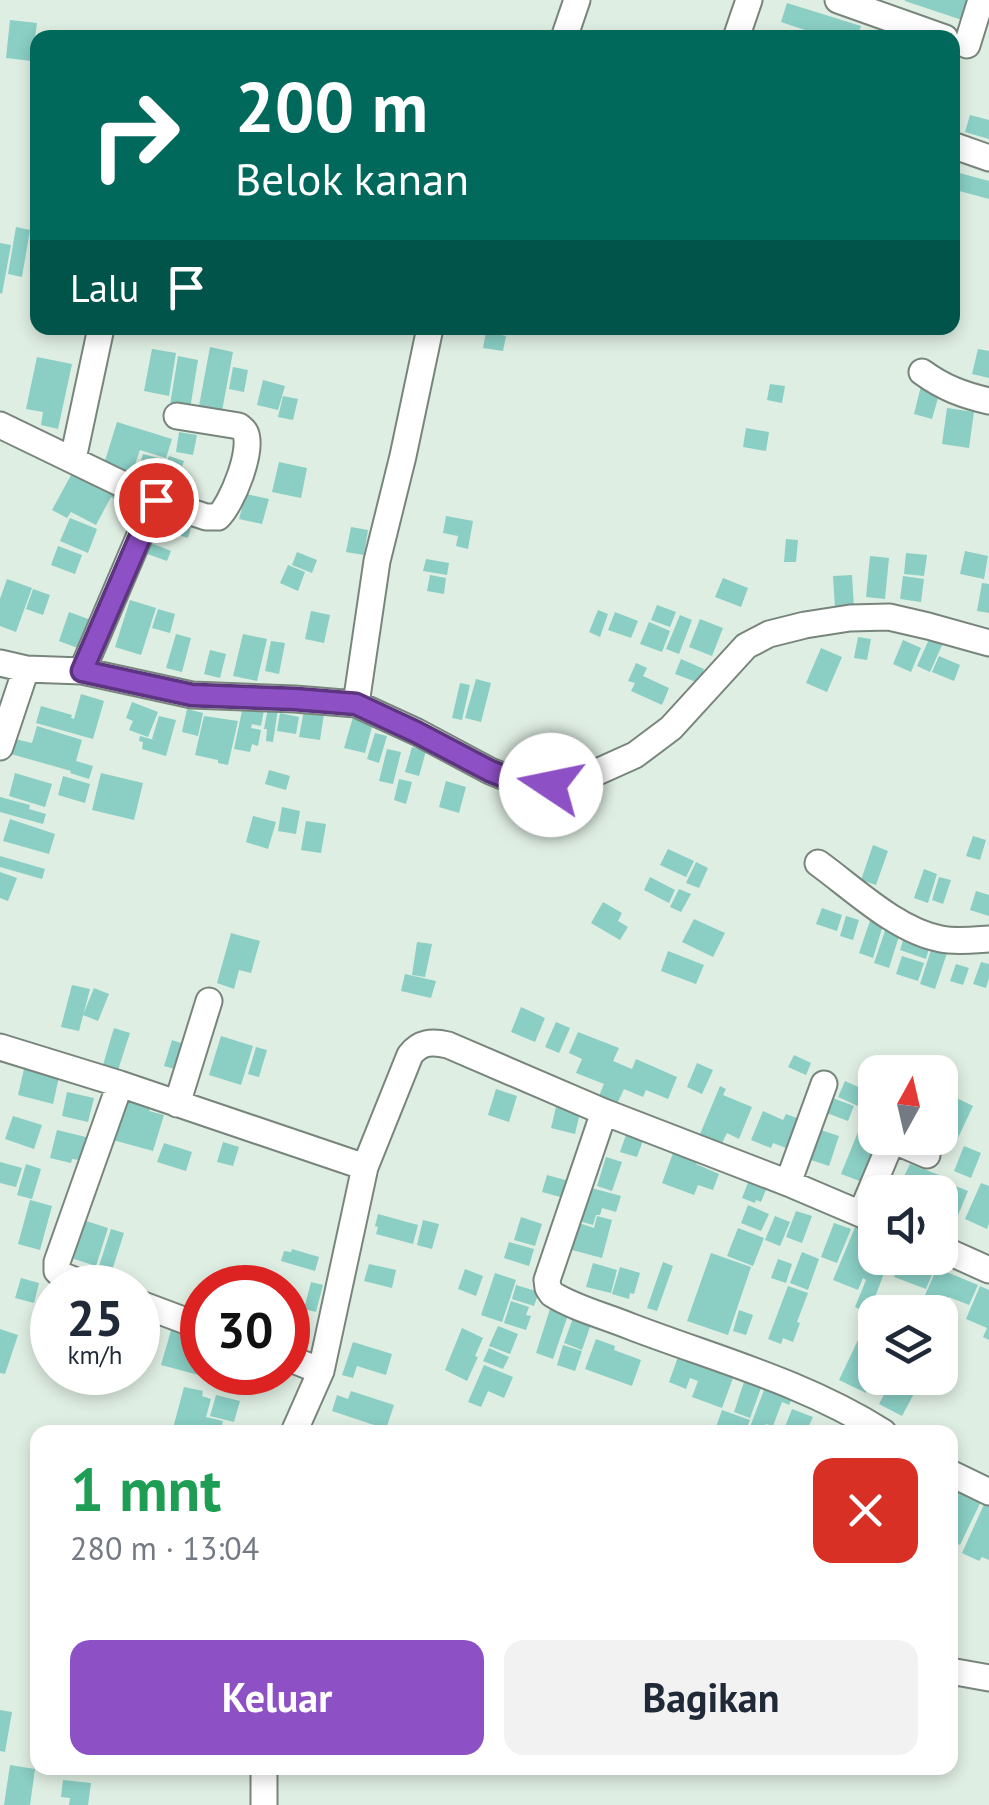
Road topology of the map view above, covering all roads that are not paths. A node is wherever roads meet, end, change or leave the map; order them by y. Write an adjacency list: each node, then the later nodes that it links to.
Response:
1 (577, 0): 5 (street)
2 (749, 0): 6 (street)
3 (838, 0): 7 (street)
4 (981, 0): 8 (street)
5 (567, 30)
6 (739, 30)
7 (923, 30)
8 (963, 44)
9 (960, 148): 10 (street)
10 (989, 158)
11 (100, 335): 17 (street)
12 (429, 335): 23 (street)
13 (922, 372): 14 (street)
14 (989, 401)
15 (177, 416): 18 (street)
16 (0, 425): 17 (street)
17 (73, 459): 18 (street)
18 (156, 500): 22 (street)
19 (989, 643): 23 (street)
20 (0, 664): 21 (street)
21 (26, 669): 22 (street); 24 (street)
22 (82, 671): 23 (street)
23 (356, 704)
24 (0, 747)
25 (818, 863): 26 (street)
26 (989, 939)
27 (209, 1001): 31 (street)
28 (0, 1048): 29 (street)
29 (120, 1084): 31 (street); 37 (street)
30 (824, 1084): 34 (street)
31 (178, 1104): 33 (street)
32 (604, 1112): 33 (street); 34 (street); 42 (street)
33 (365, 1167): 40 (street)
34 (788, 1182): 35 (street)
35 (858, 1213)
36 (958, 1256): 38 (street)
37 (57, 1265)
38 (989, 1270)
39 (310, 1366): 40 (street)
40 (322, 1370): 41 (street)
41 (297, 1425)
42 (871, 1425)
43 (958, 1477): 44 (street)
44 (989, 1492)
45 (958, 1672): 46 (street)
46 (989, 1678)
47 (264, 1775): 48 (street)
48 (264, 1805)

